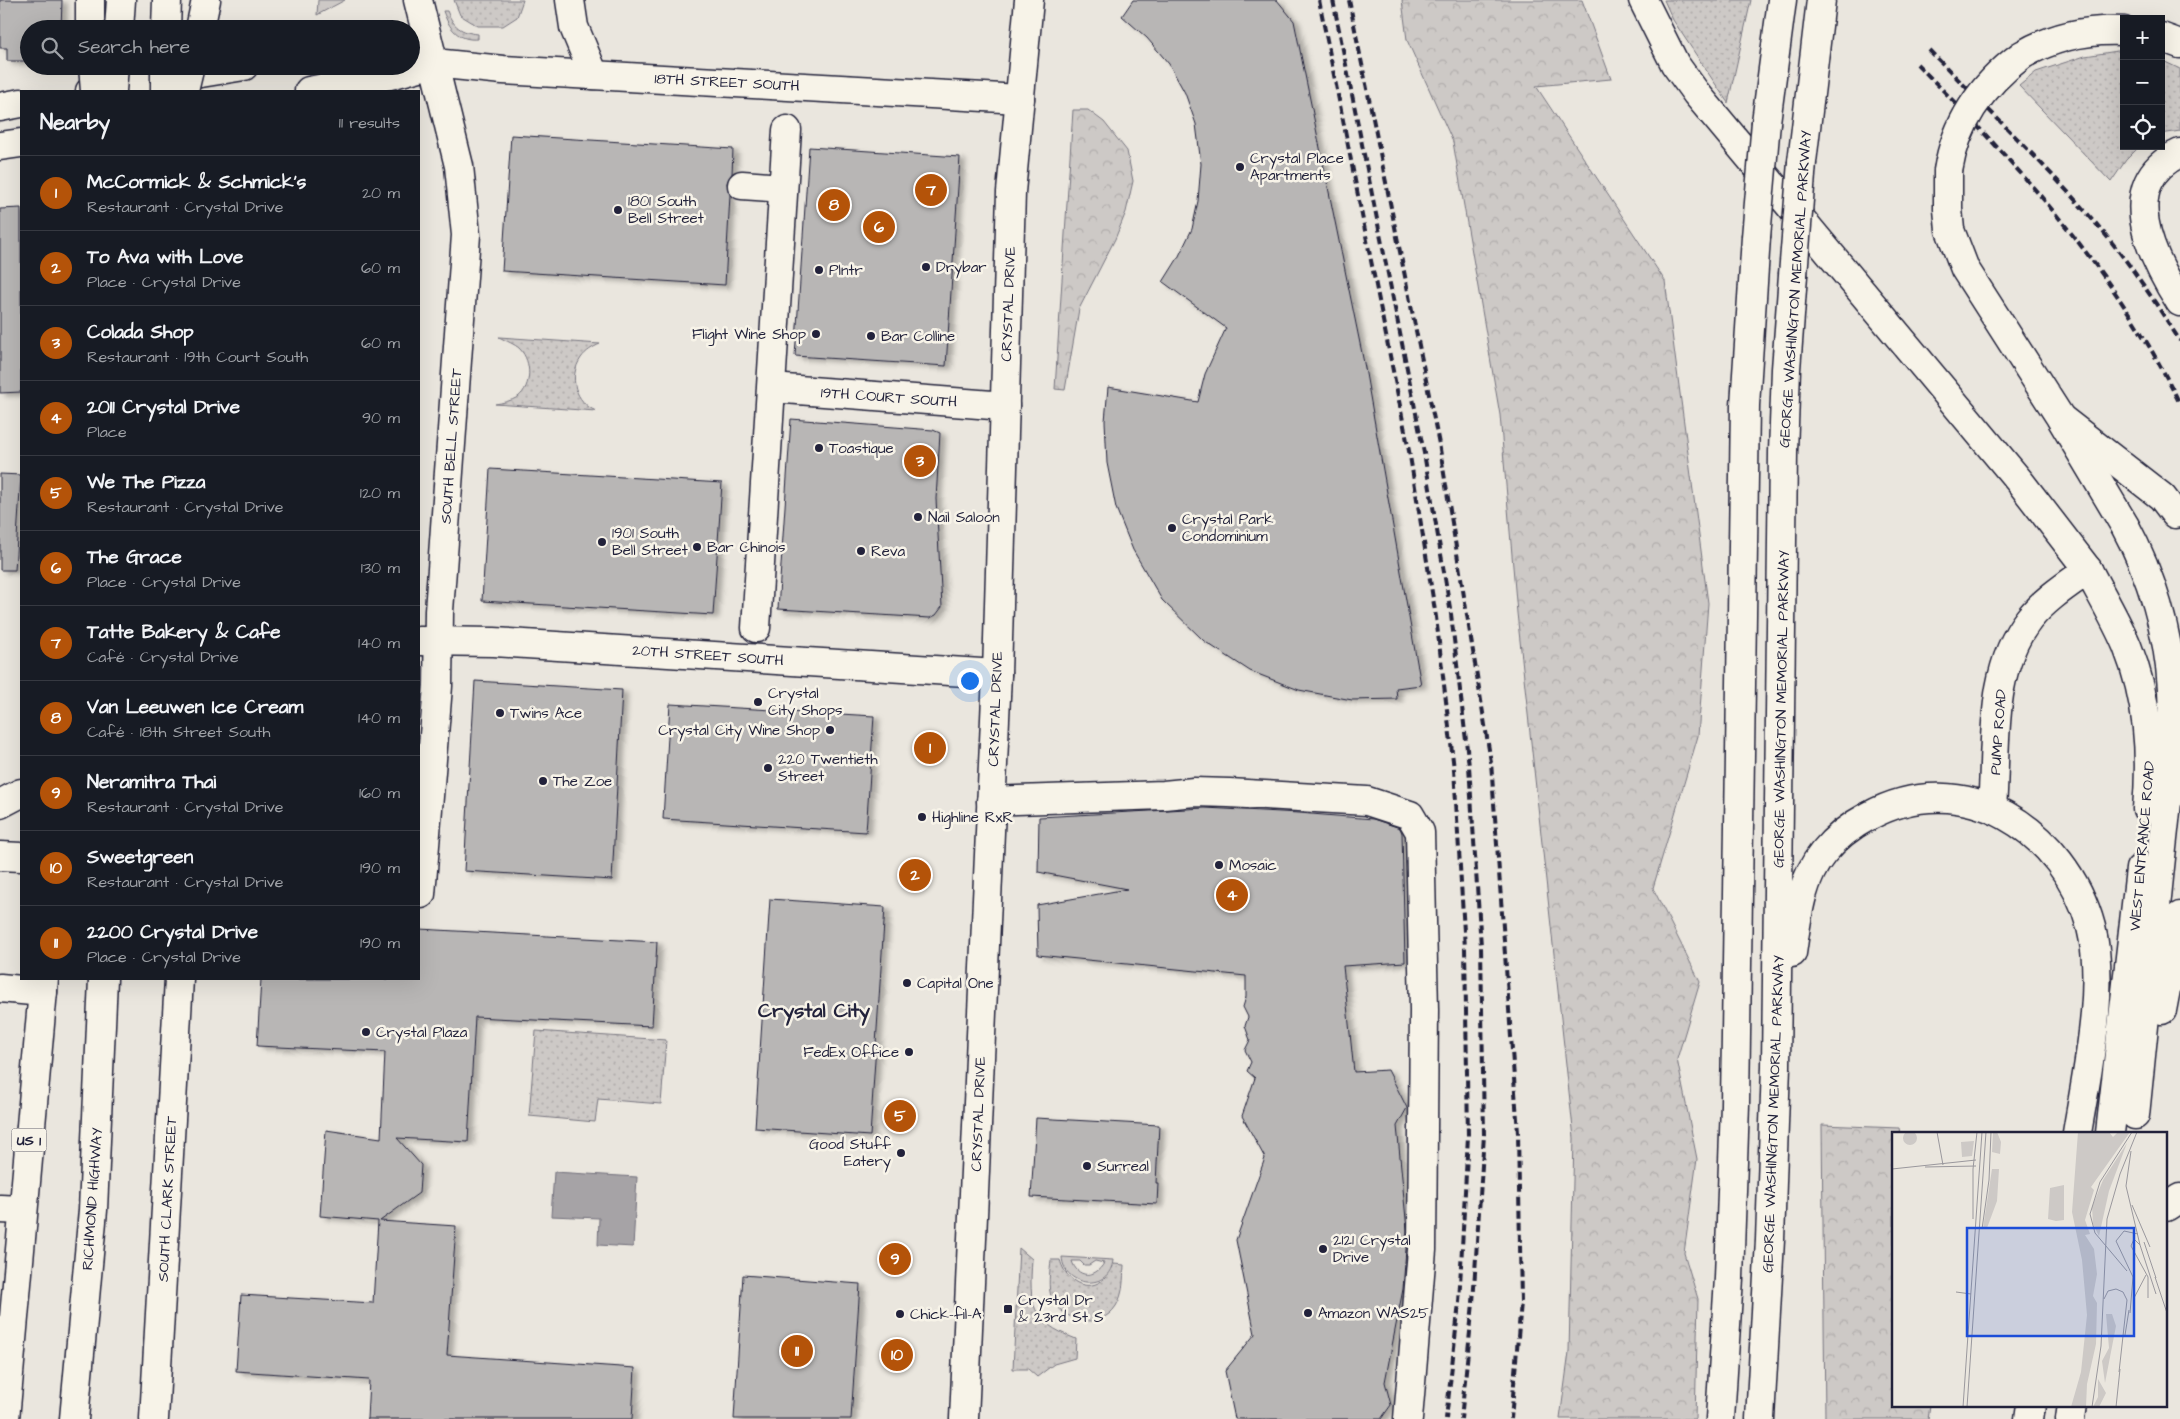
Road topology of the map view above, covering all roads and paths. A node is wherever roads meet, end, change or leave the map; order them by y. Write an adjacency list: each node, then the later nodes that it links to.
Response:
1 (90, 0): 8 (main road)
2 (418, 0): 9 (main road, SOUTH BELL STREET)
3 (570, 0): 19 (main road)
4 (1028, 0): 26 (main road, CRYSTAL DRIVE)
5 (1643, 0): 40 (main road, WEST ENTRANCE ROAD)
6 (1782, 0): 71 (main road, bridge)
7 (1821, 0): 56 (main road, GEORGE WASHINGTON MEMORIAL PARKWAY, bridge)
8 (90, 20)
9 (420, 20)
10 (420, 24): 12 (main road, SOUTH BELL STREET)
11 (2120, 31): 38 (main road, bridge)
12 (423, 59): 19 (main road, 18TH STREET SOUTH); 42 (main road, SOUTH BELL STREET)
13 (94, 75): 20 (main road, bridge)
14 (113, 75): 22 (main road, bridge)
15 (165, 75): 23 (main road, bridge)
16 (188, 75): 24 (main road, bridge)
17 (188, 75): 21 (main road)
18 (390, 75): 25 (main road, 18TH STREET SOUTH)
19 (594, 75): 26 (main road, 18TH STREET SOUTH)
20 (95, 90)
21 (95, 90)
22 (112, 90)
23 (165, 90)
24 (184, 90)
25 (314, 90)
26 (1020, 99): 37 (main road, CRYSTAL DRIVE)
27 (20, 103): 28 (main road)
28 (0, 107)
29 (787, 130): 34 (main road)
30 (20, 143): 31 (main road)
31 (0, 146)
32 (2180, 153): 35 (main road)
33 (742, 185): 34 (main road)
34 (783, 188): 36 (main road)
35 (2180, 302)
36 (772, 388): 37 (main road, 19TH COURT SOUTH); 41 (main road)
37 (1005, 406): 43 (main road, CRYSTAL DRIVE)
38 (2060, 417): 39 (main road); 57 (main road)
39 (2175, 514)
40 (2088, 570): 47 (main road, PUMP ROAD); 59 (main road, WEST ENTRANCE ROAD)
41 (756, 628)
42 (429, 641): 43 (main road, 20TH STREET SOUTH); 50 (main road, SOUTH BELL STREET)
43 (997, 674): 45 (main road, CRYSTAL DRIVE)
44 (20, 794): 46 (main road)
45 (991, 801): 69 (main road, CRYSTAL DRIVE); 70 (main road)
46 (0, 804)
47 (1992, 808): 56 (main road); 58 (main road)
48 (0, 856): 49 (main road)
49 (20, 857)
50 (420, 894)
51 (2180, 916): 57 (main road)
52 (102, 980): 67 (main road, RICHMOND HIGHWAY)
53 (179, 980): 68 (main road, SOUTH CLARK STREET)
54 (44, 985): 55 (main road); 62 (main road, US 1)
55 (0, 988)
56 (1776, 1066): 72 (main road, GEORGE WASHINGTON MEMORIAL PARKWAY)
57 (2132, 1124)
58 (2077, 1132)
59 (2110, 1132)
60 (2180, 1198): 61 (main road)
61 (2168, 1206)
62 (11, 1209): 63 (main road, US 1)
63 (8, 1300): 66 (main road, US 1)
64 (2031, 1406): 73 (main road)
65 (2072, 1406): 74 (main road)
66 (5, 1419)
67 (74, 1419)
68 (154, 1419)
69 (964, 1419)
70 (1408, 1419)
71 (1720, 1419)
72 (1760, 1419)
73 (2029, 1419)
74 (2070, 1419)

